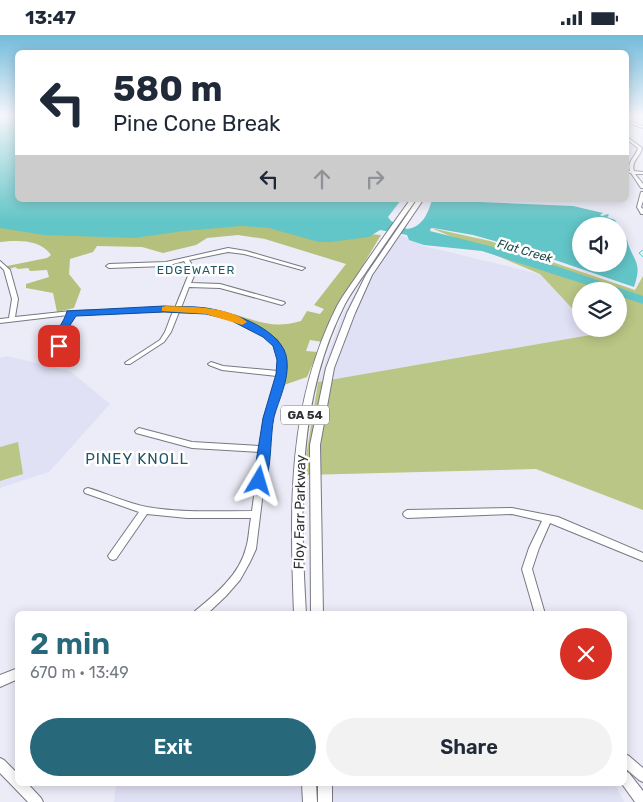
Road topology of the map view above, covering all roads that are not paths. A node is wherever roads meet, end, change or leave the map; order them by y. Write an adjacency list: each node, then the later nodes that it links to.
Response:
1 (640, 151): 3 (street)
2 (629, 157): 3 (street)
3 (634, 158): 4 (street)
4 (631, 172): 5 (street); 6 (street)
5 (643, 173)
6 (643, 187)
7 (643, 193): 10 (street)
8 (412, 202): 11 (main road, Floy Farr Parkway / GA 54)
9 (419, 202): 11 (main road, Floy Farr Parkway / GA 54)
10 (643, 213)
11 (391, 237): 36 (main road, Floy Farr Parkway / GA 54); 37 (main road, Floy Farr Parkway / GA 54)
12 (186, 260): 14 (street); 15 (street); 16 (street)
13 (0, 263): 20 (street)
14 (109, 266)
15 (302, 268)
16 (188, 285): 17 (street); 18 (street)
17 (282, 303)
18 (178, 309): 19 (street); 23 (street); 25 (street)
19 (71, 313): 20 (street); 22 (street)
20 (12, 320): 21 (street)
21 (0, 321)
22 (59, 346)
23 (128, 363)
24 (211, 364): 25 (street)
25 (281, 374): 27 (street)
26 (139, 431): 27 (street)
27 (263, 449): 30 (street)
28 (88, 491): 29 (street)
29 (145, 510): 30 (street); 33 (street)
30 (255, 514): 35 (street)
31 (407, 514): 32 (street)
32 (548, 518): 34 (street); 38 (street)
33 (113, 556)
34 (643, 557)
35 (203, 611)
36 (300, 611)
37 (318, 611)
38 (539, 611)
39 (15, 674): 40 (street)
40 (0, 681)
41 (627, 762): 43 (street)
42 (0, 764): 44 (street)
43 (643, 775)
44 (15, 780)
45 (627, 780): 52 (street)
46 (21, 786): 49 (street)
47 (309, 786): 50 (main road)
48 (324, 786): 51 (main road)
49 (37, 802)
50 (310, 802)
51 (325, 802)
52 (643, 802)

